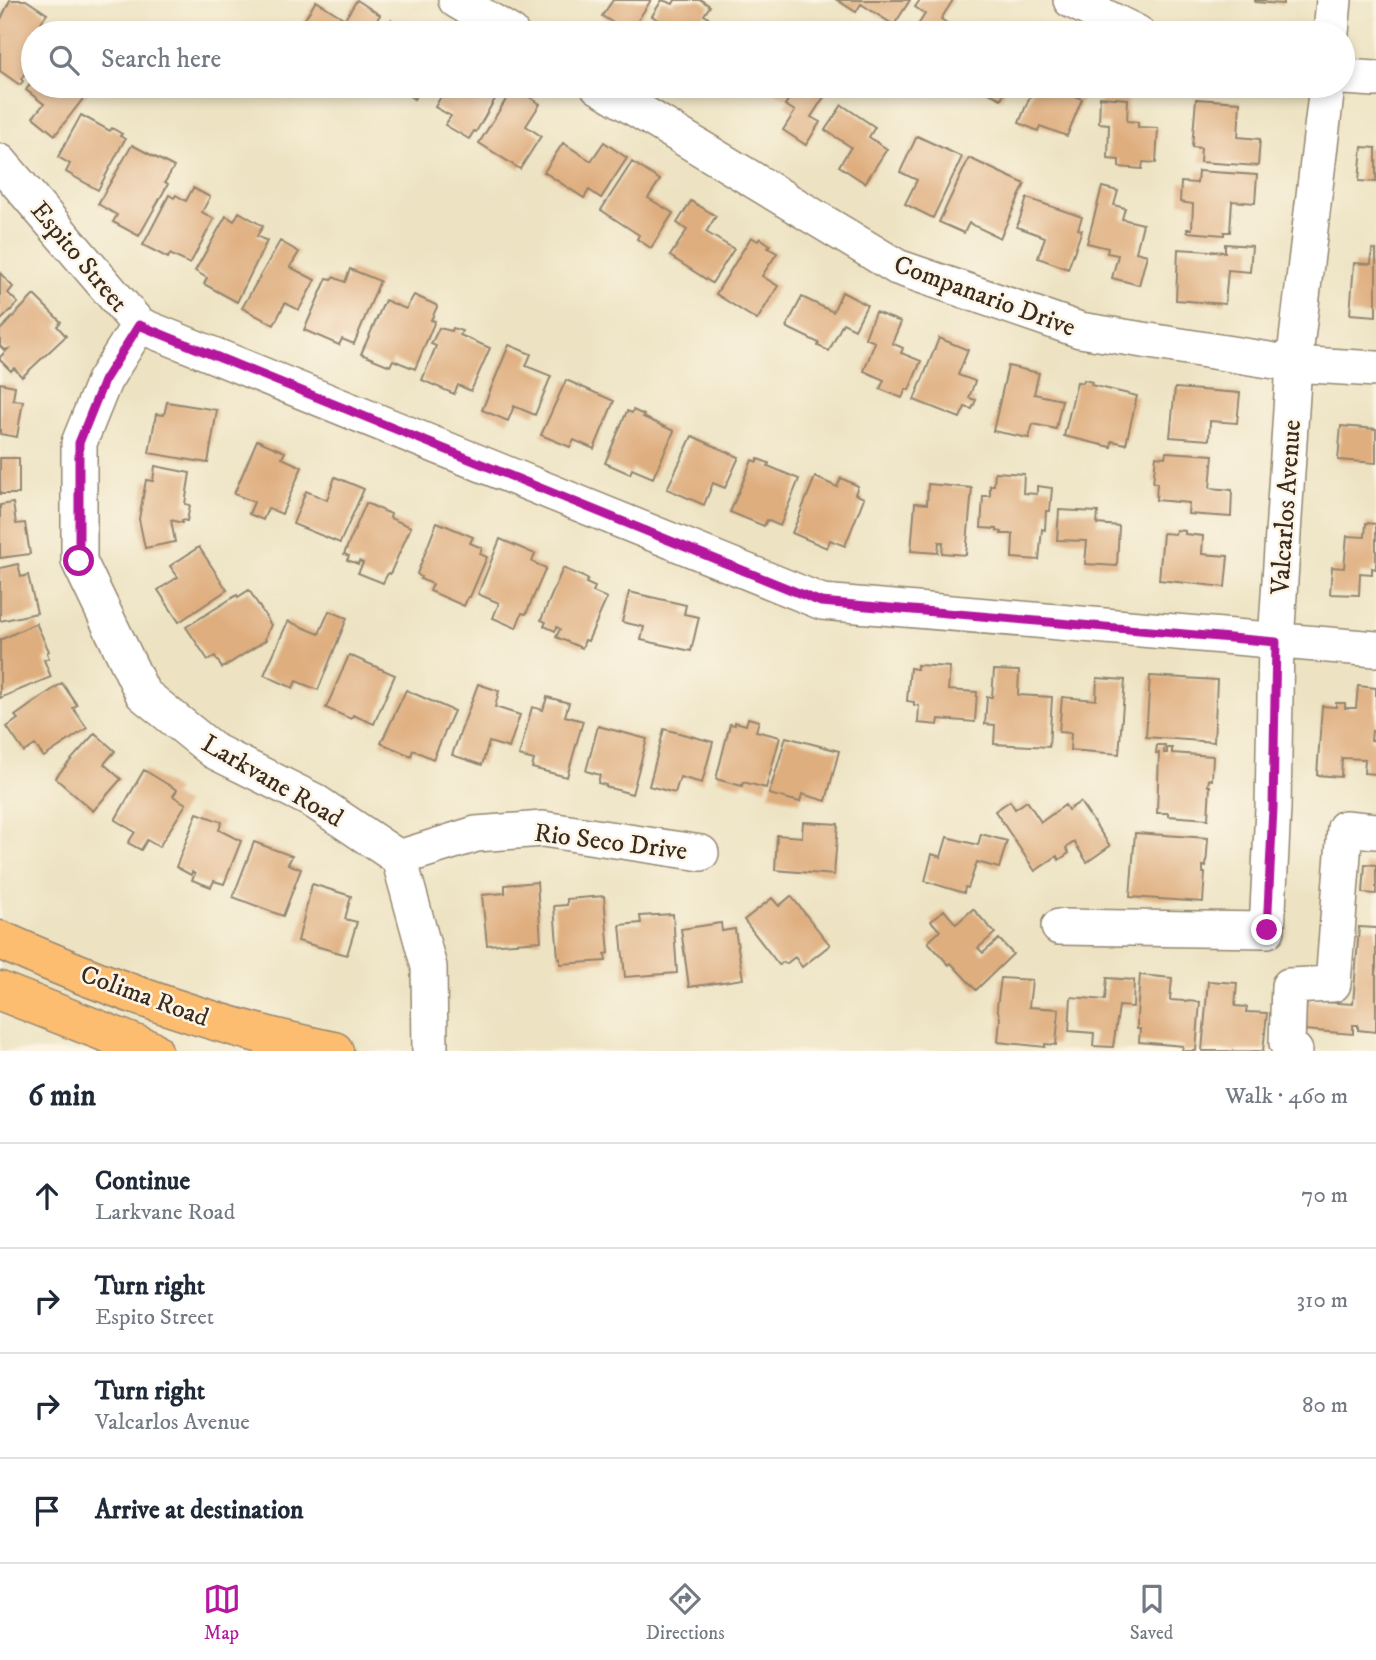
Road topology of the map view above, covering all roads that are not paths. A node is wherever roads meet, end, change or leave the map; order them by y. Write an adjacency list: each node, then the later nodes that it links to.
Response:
1 (456, 0): 4 (street)
2 (1071, 0): 5 (street)
3 (1334, 0): 6 (street)
4 (491, 21)
5 (1114, 21)
6 (1332, 21)
7 (1355, 78): 8 (street)
8 (1376, 79)
9 (618, 98): 13 (street, Companario Drive)
10 (1326, 98): 13 (street, Valcarlos Avenue)
11 (0, 162): 12 (street, Espito Street)
12 (139, 325): 15 (street, Espito Street); 19 (street, Larkvane Road)
13 (1294, 364): 14 (street, Companario Drive); 15 (street, Valcarlos Avenue)
14 (1376, 369)
15 (1276, 642): 16 (street, Espito Street); 20 (street, Valcarlos Avenue)
16 (1376, 649)
17 (1376, 831): 26 (street)
18 (701, 853): 19 (street, Rio Seco Drive)
19 (399, 858): 25 (street)
20 (1059, 927)
21 (0, 940): 24 (main road, Colima Road)
22 (0, 991): 23 (main road, Colima Road)
23 (153, 1051)
24 (334, 1051)
25 (430, 1051)
26 (1295, 1051)

